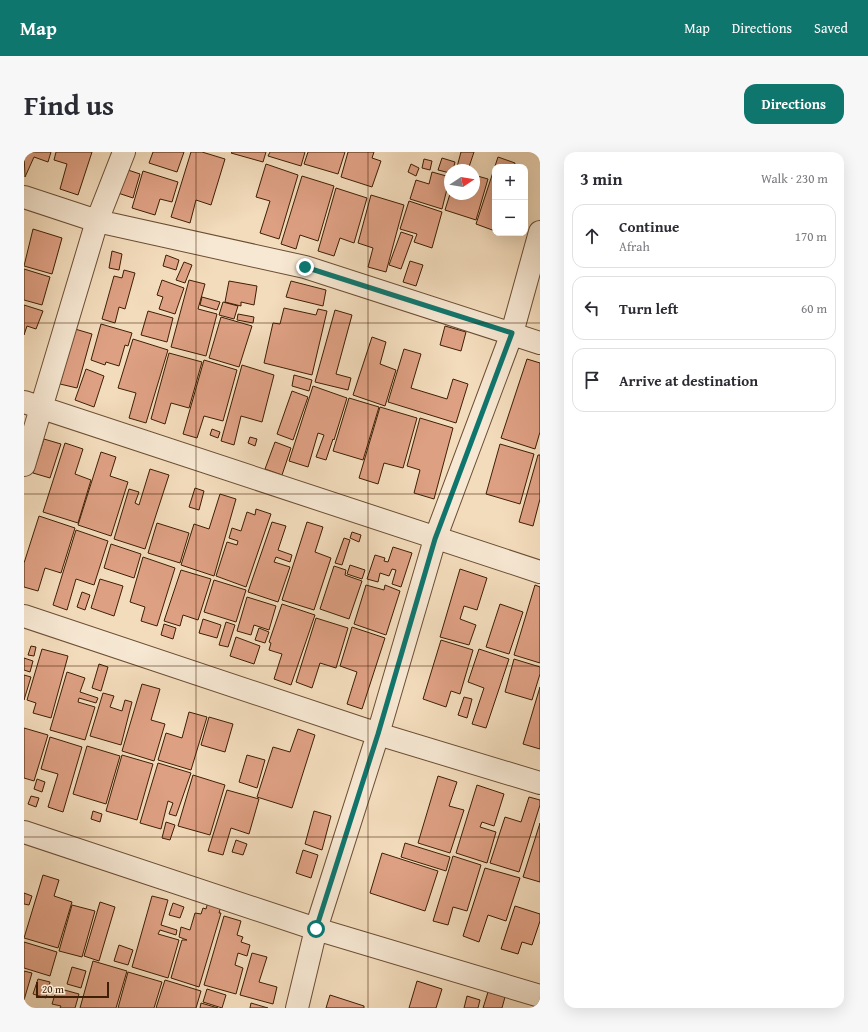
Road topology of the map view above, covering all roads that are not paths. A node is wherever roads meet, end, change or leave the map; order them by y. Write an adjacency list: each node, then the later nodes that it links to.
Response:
1 (124, 152): 3 (street)
2 (24, 197): 3 (street)
3 (97, 221): 5 (street); 7 (street)
4 (540, 232): 5 (street)
5 (512, 333): 6 (street); 9 (street)
6 (540, 343)
7 (33, 405): 8 (street); 9 (street)
8 (24, 465)
9 (435, 539): 10 (street); 12 (street)
10 (540, 572)
11 (24, 616): 12 (street)
12 (378, 734): 13 (street); 15 (street)
13 (540, 783)
14 (24, 832): 15 (street)
15 (316, 929): 16 (street); 17 (street)
16 (540, 996)
17 (297, 1008)

